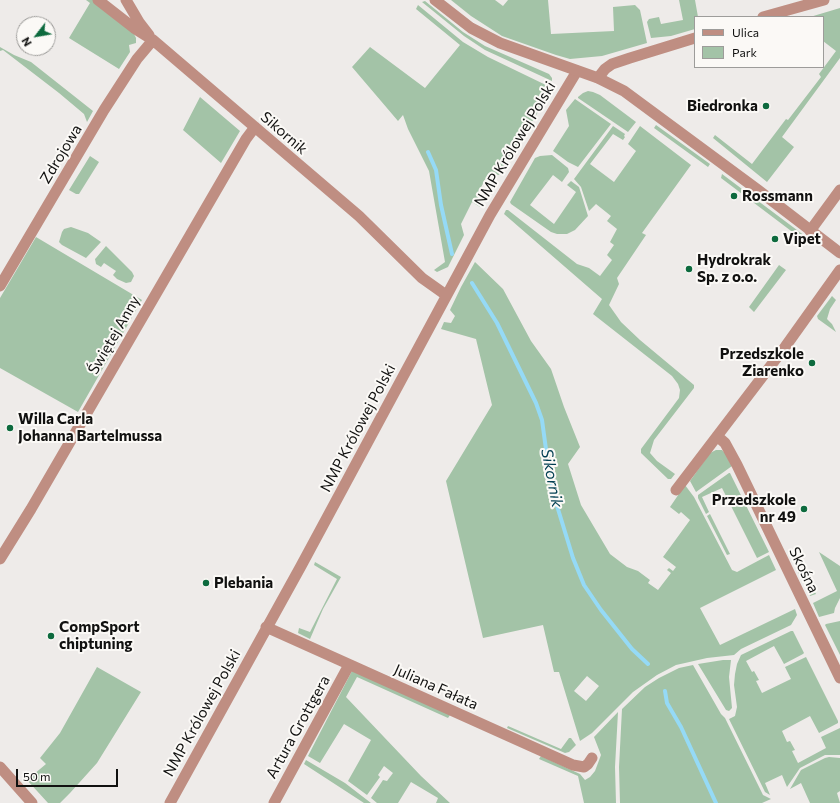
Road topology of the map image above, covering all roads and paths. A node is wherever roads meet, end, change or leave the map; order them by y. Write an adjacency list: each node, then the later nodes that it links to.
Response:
1 (98, 0): 8 (street, Sikornik)
2 (126, 0): 8 (street)
3 (435, 0): 9 (street)
4 (824, 0): 5 (street)
5 (812, 2): 6 (street)
6 (766, 16)
7 (694, 38): 10 (street)
8 (153, 40): 11 (street, Sikornik); 16 (street, Zdrojowa)
9 (577, 71): 10 (street); 17 (street, NMP Królowej Polski)
10 (598, 78): 13 (street)
11 (255, 127): 17 (street, Sikornik); 20 (street, Świętej Anny)
12 (840, 190): 13 (street)
13 (810, 231): 14 (street)
14 (840, 253)
15 (840, 270): 18 (street)
16 (0, 286)
17 (446, 295): 21 (street, NMP Królowej Polski)
18 (717, 436): 19 (street); 23 (street, Skośna)
19 (676, 490)
20 (0, 559)
21 (266, 627): 22 (street, Juliana Fałata); 27 (street, NMP Królowej Polski)
22 (349, 665): 24 (street, Juliana Fałata); 28 (street, Artura Grottgera)
23 (840, 678)
24 (592, 758)
25 (0, 767): 26 (street)
26 (32, 803)
27 (170, 803)
28 (274, 803)

